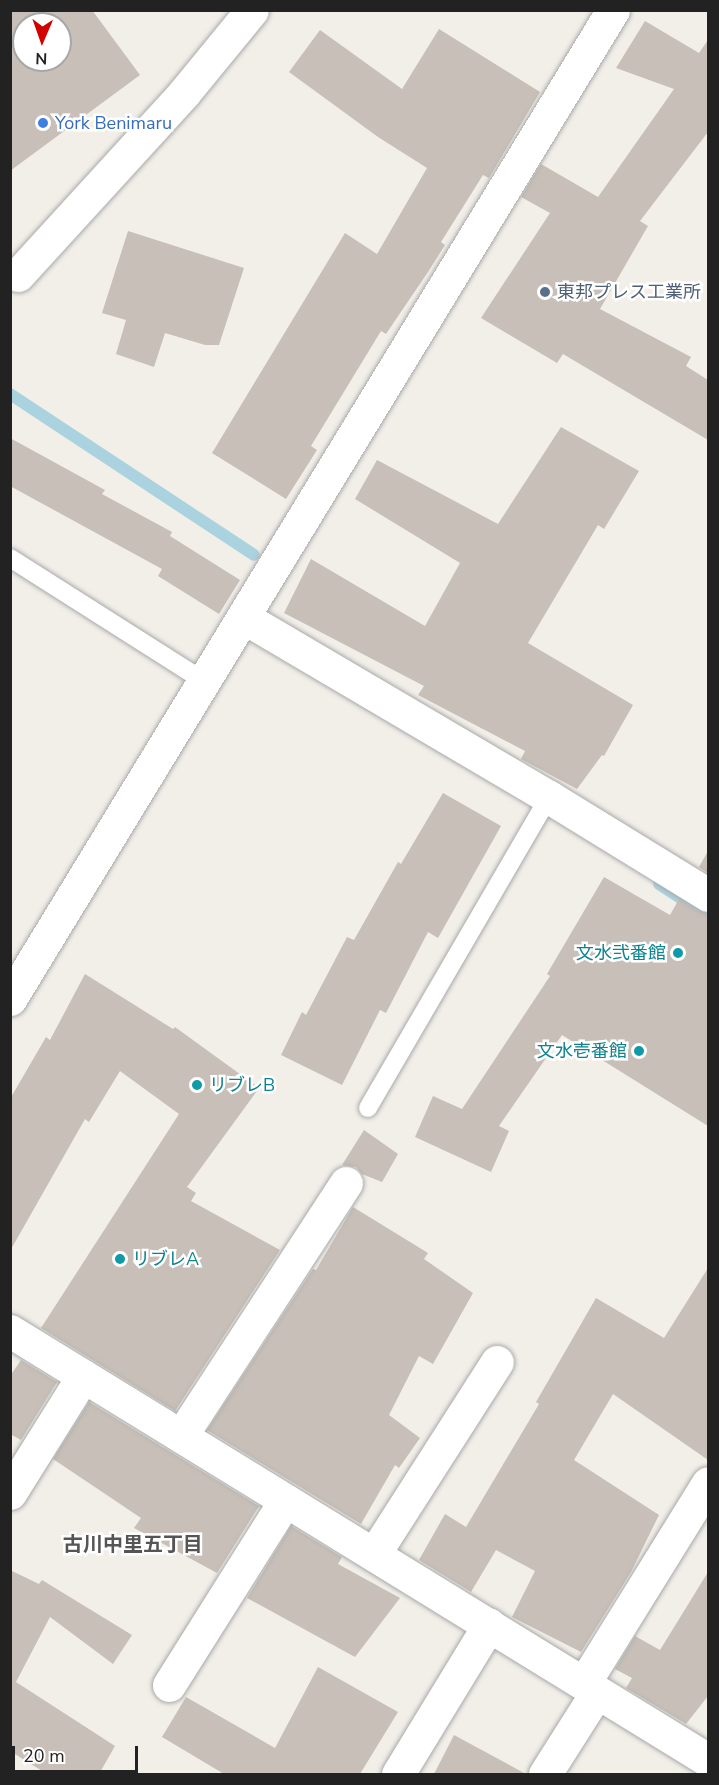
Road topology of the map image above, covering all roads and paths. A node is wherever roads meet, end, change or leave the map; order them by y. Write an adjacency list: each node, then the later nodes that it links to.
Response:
1 (252, 10): 3 (street)
2 (613, 10): 5 (street)
3 (18, 275)
4 (10, 558): 6 (lane)
5 (243, 617): 6 (street); 7 (street)
6 (204, 681): 9 (street)
7 (549, 797): 8 (street); 10 (lane)
8 (708, 895)
9 (10, 999)
10 (368, 1108)
11 (346, 1184): 15 (street)
12 (10, 1332): 14 (street)
13 (497, 1362): 19 (street)
14 (83, 1376): 15 (street); 17 (street)
15 (181, 1437): 18 (street)
16 (708, 1483): 22 (street)
17 (10, 1494)
18 (285, 1501): 19 (street); 21 (street)
19 (374, 1554): 20 (street)
20 (489, 1625): 22 (street); 24 (street)
21 (169, 1685)
22 (590, 1687): 23 (street); 25 (street)
23 (708, 1760)
24 (398, 1774)
25 (545, 1774)

